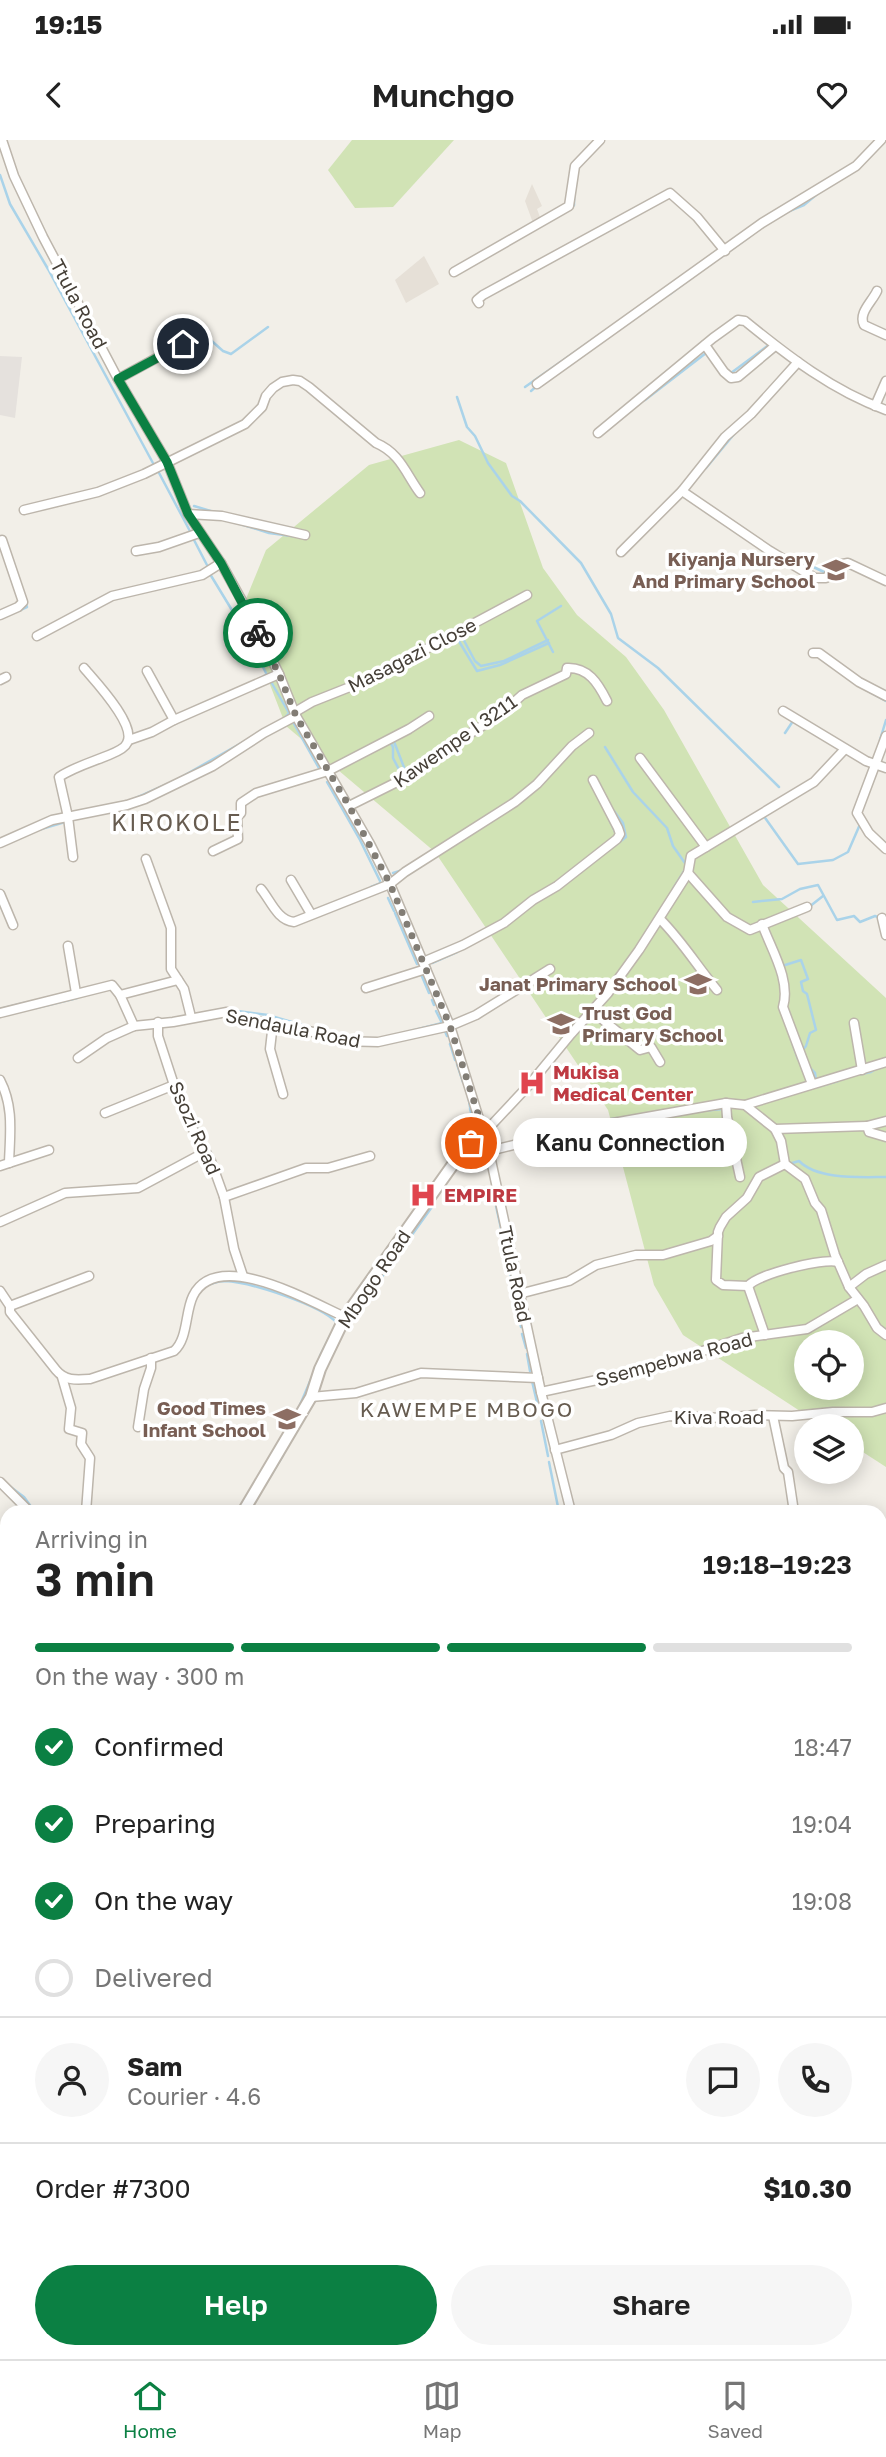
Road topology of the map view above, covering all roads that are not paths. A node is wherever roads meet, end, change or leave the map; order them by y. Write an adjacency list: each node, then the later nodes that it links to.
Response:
1 (2, 140): 13 (street, Ttula Road)
2 (600, 140): 5 (street)
3 (881, 140): 4 (street)
4 (725, 251): 7 (street); 15 (street)
5 (454, 272)
6 (877, 291): 8 (street)
7 (479, 303)
8 (886, 335)
9 (183, 344): 13 (street)
10 (705, 345): 11 (street); 11 (street); 18 (street)
11 (775, 346): 12 (street)
12 (798, 362): 16 (street); 20 (street)
13 (118, 379): 19 (street, Ttula Road)
14 (886, 381): 16 (street)
15 (537, 384)
16 (876, 404): 17 (street)
17 (886, 410)
18 (598, 433)
19 (167, 462): 21 (street); 22 (street); 23 (street, Ttula Road)
20 (682, 491): 28 (street); 30 (street)
21 (420, 493)
22 (24, 510)
23 (188, 514): 24 (street, Ttula Road); 25 (street)
24 (199, 533): 27 (street); 29 (street, Ttula Road)
25 (305, 535)
26 (2, 541): 32 (street)
27 (135, 551)
28 (621, 552)
29 (221, 563): 33 (street); 37 (street, Ttula Road)
30 (886, 581)
31 (527, 595): 41 (street, Masagazi Close)
32 (0, 615)
33 (37, 636)
34 (813, 653): 38 (street)
35 (84, 668): 46 (street)
36 (147, 671): 43 (street)
37 (279, 674): 41 (street, Ttula Road); 43 (street)
38 (886, 696)
39 (607, 701): 53 (street, Kawempe I 3211)
40 (783, 711): 47 (street)
41 (295, 714): 51 (street, Ttula Road); 54 (street, Masagazi Close)
42 (429, 716): 51 (street)
43 (174, 720): 46 (street)
44 (589, 733): 63 (street)
45 (886, 736): 49 (street)
46 (128, 740): 54 (street)
47 (845, 749): 49 (street); 56 (street)
48 (640, 758): 56 (street)
49 (875, 765): 50 (street); 57 (street)
50 (886, 768)
51 (328, 771): 53 (street, Ttula Road); 58 (street)
52 (593, 780): 74 (street)
53 (349, 806): 63 (street, Ttula Road)
54 (68, 817): 55 (street, Masagazi Close); 59 (street)
55 (0, 843)
56 (706, 847): 61 (street)
57 (886, 849)
58 (212, 852)
59 (73, 857)
60 (146, 859): 76 (street)
61 (688, 873): 69 (street); 70 (street)
62 (291, 880): 67 (street)
63 (390, 884): 67 (street); 74 (street, Ttula Road)
64 (261, 889): 67 (street)
65 (0, 894): 71 (street)
66 (807, 906): 70 (street)
67 (311, 915)
68 (882, 918): 72 (street)
69 (660, 919): 78 (street); 81 (street)
70 (762, 924): 94 (street)
71 (13, 925)
72 (886, 935)
73 (68, 946): 79 (street)
74 (425, 966): 77 (street); 88 (street, Ttula Road)
75 (550, 969): 88 (street, Sendaula Road)
76 (178, 980): 80 (street); 83 (street)
77 (366, 988)
78 (717, 990)
79 (76, 993): 80 (street); 82 (street)
80 (120, 995): 87 (street)
81 (592, 1011): 90 (street); 103 (street)
82 (0, 1013)
83 (191, 1017): 84 (street, Sendaula Road); 86 (street, Sendaula Road)
84 (158, 1022): 87 (street, Sendaula Road); 95 (street, Ssozi Road)
85 (854, 1023): 92 (street)
86 (273, 1024): 88 (street, Sendaula Road); 96 (street)
87 (134, 1026): 89 (street, Sendaula Road)
88 (450, 1026): 103 (street, Ttula Road)
89 (78, 1058)
90 (660, 1062)
91 (886, 1062): 92 (street)
92 (862, 1070): 94 (street)
93 (0, 1080): 109 (street)
94 (812, 1084): 98 (street)
95 (174, 1085): 99 (street); 107 (street, Ssozi Road)
96 (283, 1094)
97 (726, 1103): 98 (street); 106 (street); 111 (street)
98 (744, 1105): 102 (street)
99 (104, 1113)
100 (886, 1121): 101 (street)
101 (867, 1126): 102 (street); 104 (street)
102 (775, 1129): 110 (street)
103 (484, 1133): 106 (street, Ttula Road); 126 (street, Mbogo Road)
104 (886, 1137)
105 (48, 1150): 109 (street)
106 (489, 1151): 122 (street, Ttula Road)
107 (205, 1152): 112 (street, Ssozi Road); 113 (street)
108 (370, 1156): 112 (street)
109 (4, 1164)
110 (785, 1164): 114 (street); 115 (street)
111 (740, 1177)
112 (224, 1197): 118 (street, Ssozi Road)
113 (0, 1222)
114 (718, 1236): 119 (street); 122 (street)
115 (838, 1262): 119 (street); 120 (street)
116 (886, 1265): 120 (street)
117 (89, 1276): 124 (street)
118 (243, 1276): 126 (street); 129 (street)
119 (748, 1286): 127 (street, Ssempebwa Road)
120 (849, 1287): 123 (street)
121 (0, 1291): 124 (street)
122 (519, 1294): 131 (street, Ttula Road)
123 (858, 1299): 127 (street, Ssempebwa Road); 128 (street)
124 (10, 1309): 125 (street); 130 (street)
125 (0, 1314)
126 (345, 1317): 133 (street, Mbogo Road)
127 (765, 1335): 132 (street, Ssempebwa Road)
128 (886, 1335)
129 (151, 1358): 130 (street); 136 (street)
130 (62, 1377): 140 (street)
131 (538, 1378): 132 (street, Ttula Road); 133 (street)
132 (541, 1392): 137 (street, Ttula Road)
133 (311, 1398): 141 (street, Mbogo Road)
134 (886, 1408): 135 (street, Kiva Road)
135 (773, 1416): 137 (street, Kiva Road); 143 (street)
136 (138, 1427)
137 (555, 1450): 142 (street, Ttula Road)
138 (0, 1482): 139 (street)
139 (23, 1505)
140 (87, 1505)
141 (247, 1505)
142 (569, 1505)
143 (793, 1505)

